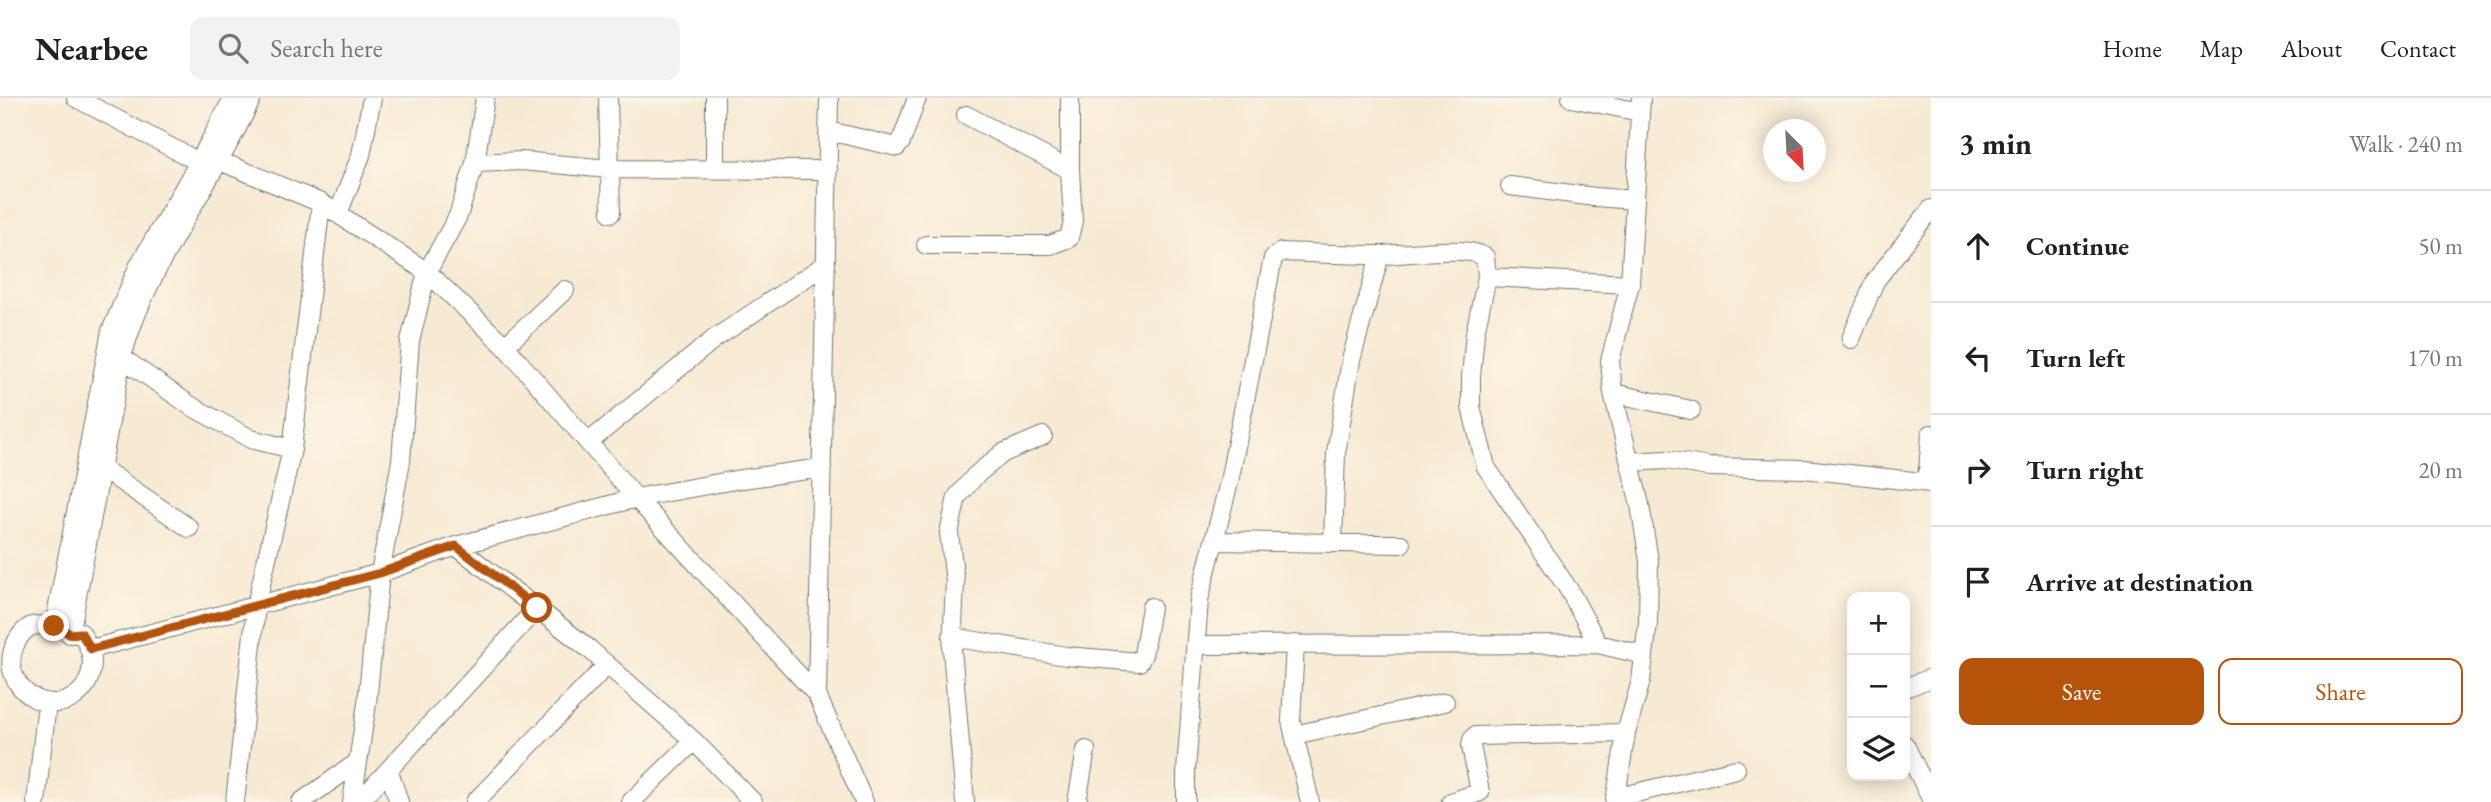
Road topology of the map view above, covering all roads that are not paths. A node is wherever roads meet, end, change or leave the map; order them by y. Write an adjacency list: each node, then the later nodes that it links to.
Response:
1 (76, 98): 15 (street)
2 (233, 98): 15 (street)
3 (252, 98): 17 (street)
4 (372, 98): 27 (street)
5 (485, 98): 16 (street)
6 (608, 98): 18 (street)
7 (715, 98): 19 (street)
8 (829, 98): 14 (street)
9 (917, 98): 14 (street)
10 (1070, 98): 21 (street)
11 (1571, 98): 12 (street)
12 (1640, 105): 23 (street)
13 (966, 115): 21 (street)
14 (828, 131): 20 (street)
15 (203, 154): 17 (street); 58 (street)
16 (475, 163): 18 (street); 31 (street)
17 (216, 168): 24 (street); 37 (street)
18 (609, 169): 19 (street); 26 (street)
19 (715, 170): 20 (street)
20 (828, 170): 30 (street)
21 (1070, 170): 28 (street)
22 (1510, 186): 23 (street)
23 (1635, 200): 33 (street)
24 (321, 204): 27 (street); 43 (street)
25 (1930, 211): 35 (street)
26 (611, 213)
27 (338, 214): 31 (street)
28 (926, 245)
29 (1380, 255): 32 (street); 50 (street); 51 (street)
30 (826, 264): 42 (street); 46 (street)
31 (427, 272): 36 (street); 54 (street)
32 (1487, 277): 33 (street); 61 (street)
33 (1630, 284): 38 (street)
34 (565, 290): 36 (street)
35 (1851, 339)
36 (505, 346): 42 (street)
37 (122, 358): 43 (street); 45 (street)
38 (1613, 393): 39 (street); 44 (street)
39 (1691, 410)
40 (1931, 434): 47 (street)
41 (1043, 436): 59 (street)
42 (589, 442): 48 (street)
43 (292, 449): 55 (street)
44 (1630, 462): 47 (street); 64 (street)
45 (100, 467): 49 (street); 58 (street)
46 (822, 468): 48 (street); 69 (street)
47 (1929, 482)
48 (636, 498): 53 (street); 69 (street)
49 (188, 528)
50 (1214, 541): 51 (street); 62 (street)
51 (1334, 543): 52 (street)
52 (1401, 544)
53 (456, 546): 54 (street); 57 (street)
54 (380, 573): 55 (street); 77 (street)
55 (256, 606): 63 (street); 83 (street)
56 (1151, 607): 59 (street)
57 (537, 608): 65 (street); 79 (street)
58 (62, 630): 63 (street); 66 (street)
59 (953, 637): 92 (street)
60 (1295, 644): 61 (street); 62 (street); 73 (street)
61 (1598, 644): 64 (street)
62 (1195, 645): 94 (street)
63 (91, 649): 71 (street)
64 (1644, 654): 72 (street)
65 (607, 665): 74 (street); 88 (street)
66 (5, 673): 71 (street)
67 (1931, 678): 68 (street)
68 (1910, 686)
69 (817, 695): 91 (street)
70 (1445, 702): 73 (street)
71 (47, 704): 82 (street)
72 (1626, 733): 81 (street); 96 (street)
73 (1294, 736): 95 (street)
74 (694, 741): 89 (street); 90 (street)
75 (1086, 750): 93 (street)
76 (1910, 755): 80 (street)
77 (358, 762): 84 (street); 85 (street)
78 (1736, 769): 81 (street)
79 (389, 771): 86 (street); 87 (street)
80 (1931, 797)
81 (1615, 800)
82 (36, 802)
83 (235, 802)
84 (301, 802)
85 (352, 802)
86 (359, 802)
87 (399, 802)
88 (475, 802)
89 (631, 802)
90 (753, 802)
91 (864, 802)
92 (965, 802)
93 (1077, 802)
94 (1186, 802)
95 (1310, 802)
96 (1451, 802)

